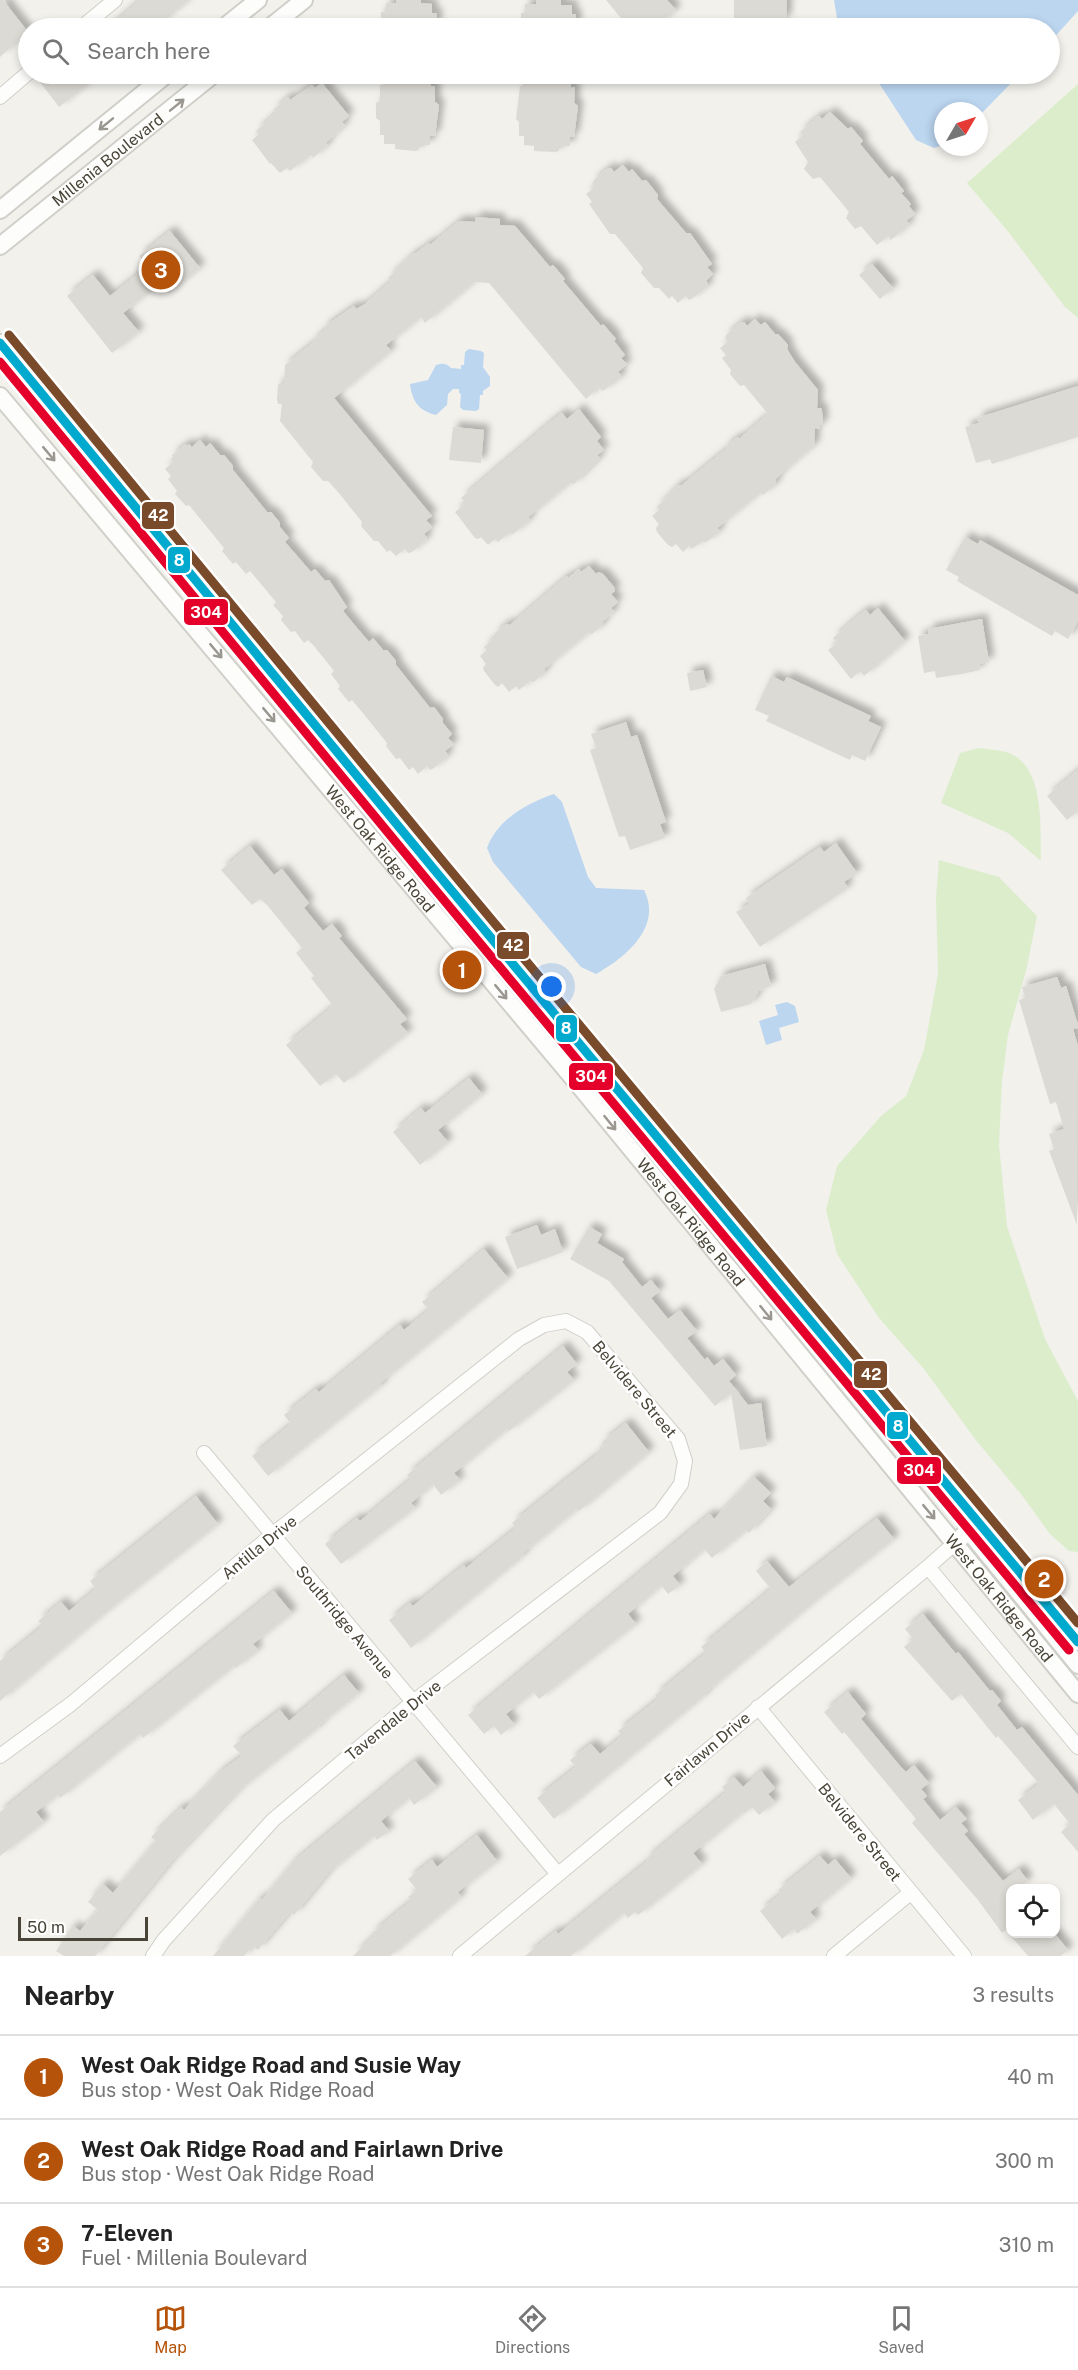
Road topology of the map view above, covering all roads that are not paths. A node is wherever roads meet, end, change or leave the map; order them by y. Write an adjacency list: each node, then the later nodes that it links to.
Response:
1 (115, 0): 4 (street)
2 (258, 0): 5 (street)
3 (304, 0): 6 (street)
4 (93, 18)
5 (236, 18)
6 (282, 18)
7 (18, 82): 10 (street)
8 (155, 84): 11 (street, Millenia Boulevard, one-way to 11)
9 (202, 84): 12 (street, Millenia Boulevard, one-way to 9)
10 (0, 97)
11 (0, 210)
12 (0, 246)
13 (0, 343): 15 (street, West Oak Ridge Road)
14 (0, 396): 16 (street, West Oak Ridge Road, one-way to 16)
15 (593, 1060): 16 (street); 23 (street, West Oak Ridge Road)
16 (573, 1078): 21 (street, West Oak Ridge Road, one-way to 21)
17 (519, 1339): 19 (street, Belvidere Street); 20 (street, Antilla Drive)
18 (204, 1453): 20 (street, Southridge Avenue)
19 (660, 1513): 26 (street, Tavendale Drive)
20 (272, 1535): 26 (street, Southridge Avenue); 29 (street, Antilla Drive)
21 (955, 1542): 22 (street, Fairlawn Drive); 24 (street); 25 (street, West Oak Ridge Road)
22 (928, 1567): 27 (street, Fairlawn Drive); 28 (street)
23 (1078, 1642)
24 (1078, 1665)
25 (1078, 1694)
26 (413, 1702): 30 (street, Southridge Avenue); 32 (street, Tavendale Drive)
27 (758, 1707): 30 (street, Fairlawn Drive); 31 (street, Belvidere Street)
28 (1078, 1747)
29 (0, 1756)
30 (557, 1873): 33 (street, Fairlawn Drive)
31 (910, 1893): 34 (street); 35 (street, Belvidere Street)
32 (153, 1956)
33 (460, 1956)
34 (834, 1956)
35 (964, 1956)

